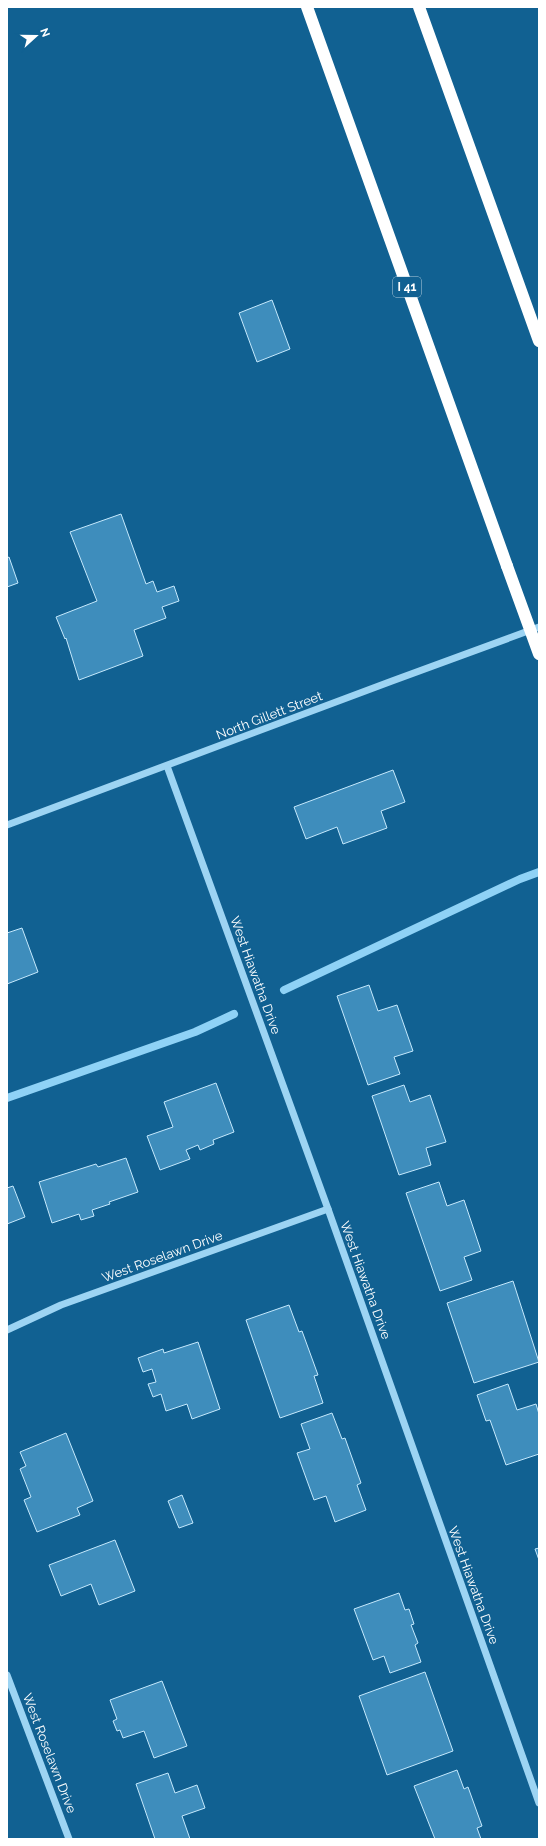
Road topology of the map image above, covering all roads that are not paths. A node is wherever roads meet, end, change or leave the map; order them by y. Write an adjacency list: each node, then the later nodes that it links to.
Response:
1 (307, 7): 5 (highway, I 41, bridge)
2 (419, 7): 3 (highway)
3 (539, 341)
4 (539, 627): 6 (street, North Gillett Street)
5 (539, 654)
6 (167, 766): 7 (street, North Gillett Street); 8 (street, West Hiawatha Drive)
7 (7, 825)
8 (328, 1209): 9 (street, West Roselawn Drive); 11 (street, West Hiawatha Drive)
9 (7, 1330)
10 (7, 1675): 12 (street, West Roselawn Drive)
11 (539, 1803)
12 (70, 1839)

